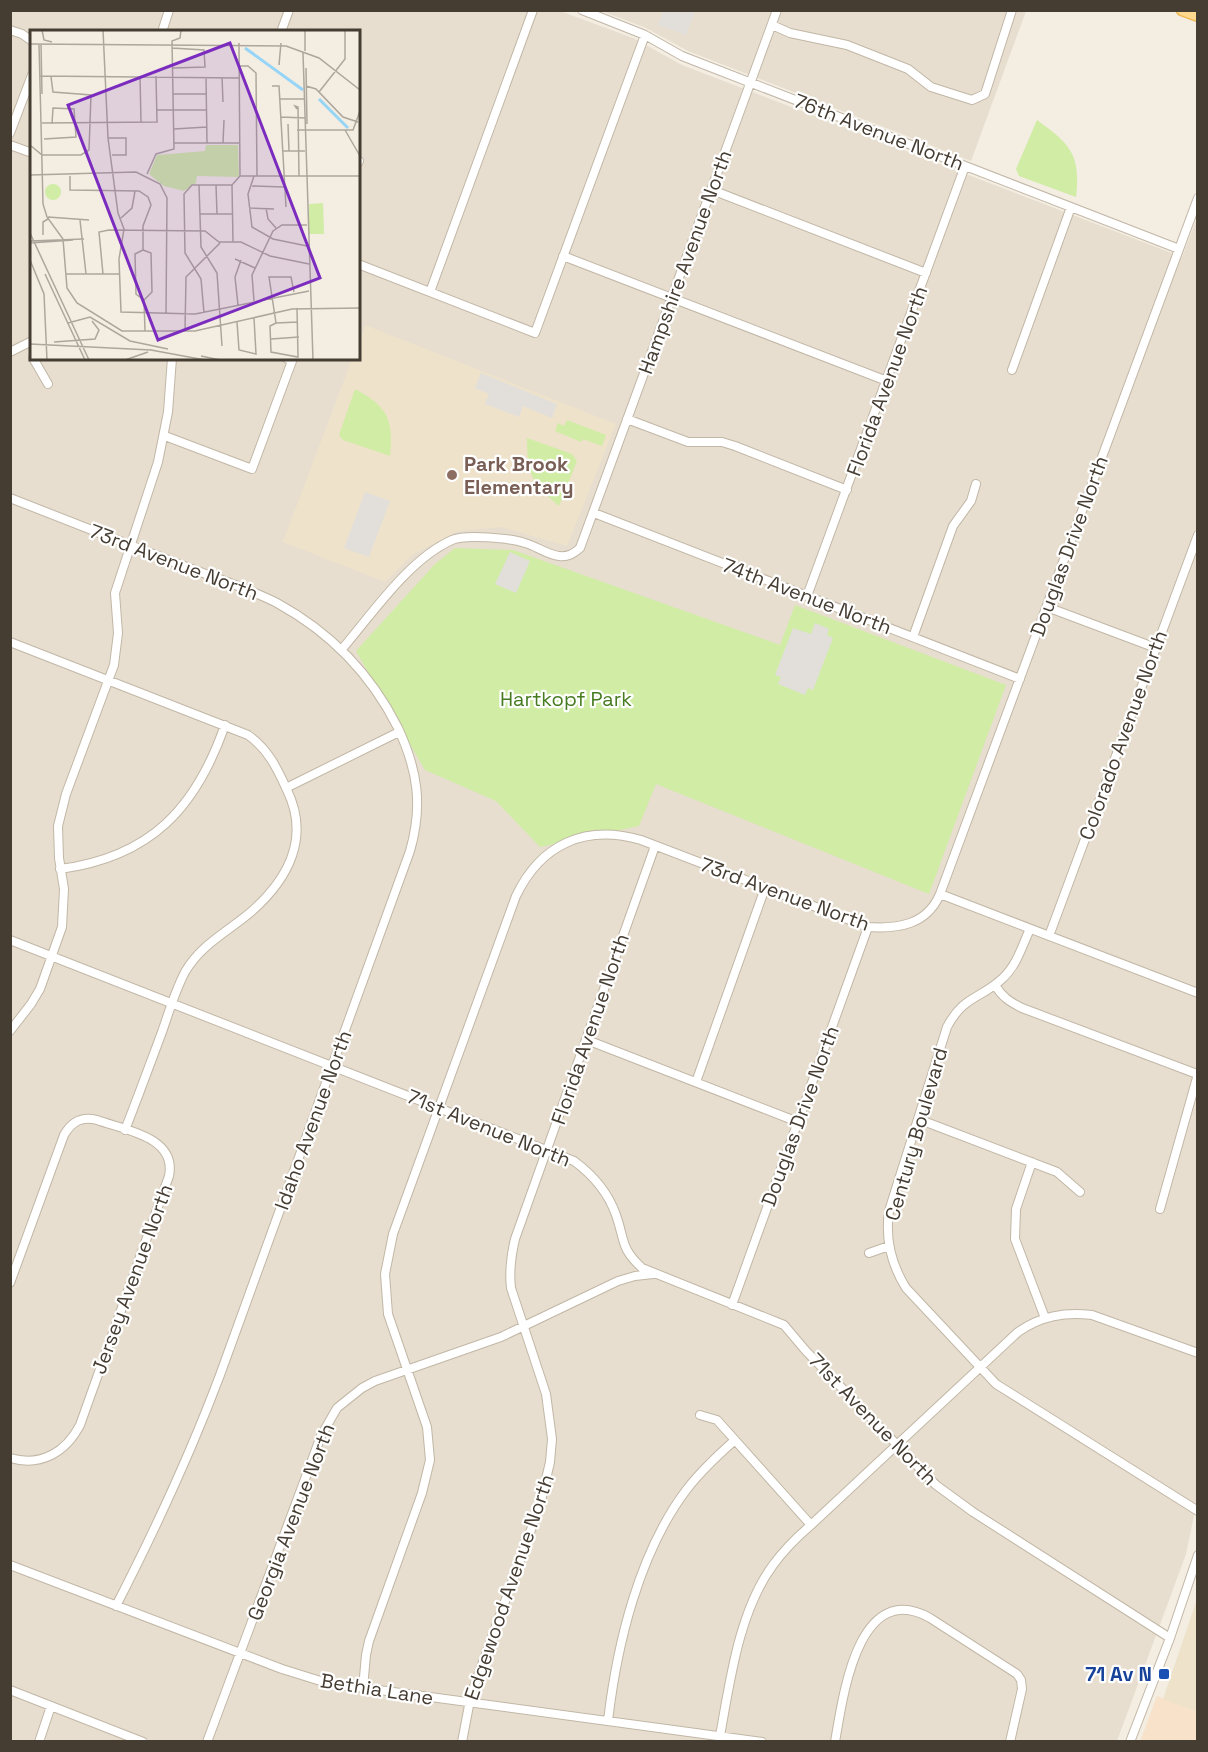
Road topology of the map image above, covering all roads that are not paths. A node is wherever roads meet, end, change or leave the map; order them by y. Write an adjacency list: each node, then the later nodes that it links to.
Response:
1 (169, 10): 11 (street)
2 (289, 10): 12 (street)
3 (533, 10): 28 (street)
4 (582, 10): 13 (street, 76th Avenue North)
5 (777, 10): 9 (street, Hampshire Avenue North)
6 (1012, 10): 9 (street)
7 (1182, 10): 8 (main road)
8 (1197, 16)
9 (772, 25): 16 (street, Hampshire Avenue North)
10 (10, 30): 14 (street)
11 (163, 30)
12 (282, 30)
13 (645, 35): 16 (street, 76th Avenue North); 25 (street)
14 (30, 40)
15 (30, 80): 17 (street)
16 (751, 82): 20 (street, 76th Avenue North); 21 (street, Hampshire Avenue North)
17 (10, 132)
18 (10, 145): 19 (street)
19 (30, 152)
20 (965, 166): 23 (street, 76th Avenue North); 27 (street, Florida Avenue North)
21 (712, 190): 27 (street); 29 (street, Hampshire Avenue North)
22 (1197, 198): 24 (street, Douglas Drive North)
23 (1071, 207): 24 (street, 76th Avenue North); 35 (street)
24 (1179, 249): 47 (street, Douglas Drive North)
25 (563, 255): 28 (street); 29 (street)
26 (360, 265): 28 (street)
27 (926, 273): 36 (street, Florida Avenue North)
28 (430, 292)
29 (672, 298): 36 (street); 38 (street, Hampshire Avenue North)
30 (29, 343): 31 (street)
31 (10, 352)
32 (34, 360): 37 (street)
33 (172, 360): 39 (street)
34 (289, 360): 39 (street)
35 (1012, 370)
36 (887, 381): 41 (street, Florida Avenue North)
37 (48, 384)
38 (627, 419): 41 (street); 43 (street, Hampshire Avenue North)
39 (165, 436): 45 (street)
40 (976, 484): 48 (street)
41 (847, 490): 46 (street, Florida Avenue North)
42 (10, 498): 45 (street, 73rd Avenue North)
43 (594, 513): 46 (street, 74th Avenue North); 52 (street)
44 (1197, 535): 51 (street, Colorado Avenue North)
45 (129, 545): 49 (street, 73rd Avenue North); 54 (street)
46 (807, 596): 48 (street, 74th Avenue North)
47 (1047, 607): 51 (street); 53 (street, Douglas Drive North)
48 (913, 637): 53 (street, 74th Avenue North)
49 (331, 640): 52 (street, Idaho Avenue North)
50 (10, 642): 54 (street)
51 (1156, 648): 64 (street, Colorado Avenue North)
52 (342, 650): 56 (street, Idaho Avenue North)
53 (1020, 679): 61 (street, Douglas Drive North)
54 (108, 680): 55 (street); 59 (street)
55 (225, 725): 57 (street); 59 (street)
56 (399, 732): 57 (street); 72 (street, Idaho Avenue North)
57 (286, 788): 69 (street)
58 (655, 846): 60 (street, 73rd Avenue North); 71 (street, Florida Avenue North); 75 (street, 73rd Avenue North)
59 (60, 869): 66 (street)
60 (765, 888): 62 (street, 73rd Avenue North); 74 (street)
61 (940, 894): 62 (street, 73rd Avenue North); 63 (street)
62 (868, 927): 77 (street, Douglas Drive North)
63 (1030, 929): 64 (street); 67 (street, Century Boulevard)
64 (1049, 936): 68 (street)
65 (10, 940): 66 (street, 71st Avenue North)
66 (53, 957): 69 (street, 71st Avenue North); 70 (street)
67 (994, 986): 73 (street); 76 (street, Century Boulevard)
68 (1197, 993)
69 (172, 1003): 72 (street, 71st Avenue North); 78 (street)
70 (10, 1031)
71 (587, 1040): 74 (street); 79 (street, Florida Avenue North)
72 (333, 1066): 75 (street, 71st Avenue North); 101 (street, Idaho Avenue North)
73 (1197, 1074): 82 (street)
74 (696, 1082): 77 (street)
75 (440, 1107): 79 (street, 71st Avenue North); 92 (street)
76 (918, 1119): 80 (street); 83 (street, Century Boulevard)
77 (798, 1122): 87 (street, Douglas Drive North)
78 (125, 1130): 86 (street, Jersey Avenue North); 96 (street, Jersey Avenue North)
79 (548, 1149): 85 (street, 71st Avenue North); 89 (street, Florida Avenue North)
80 (1032, 1162): 81 (street); 88 (street)
81 (1080, 1191)
82 (1160, 1209)
83 (889, 1246): 84 (street); 91 (street, Century Boulevard)
84 (869, 1253)
85 (653, 1274): 87 (street, 71st Avenue North); 89 (street)
86 (10, 1283)
87 (732, 1305): 95 (street, 71st Avenue North)
88 (1045, 1318): 90 (street); 91 (street)
89 (522, 1326): 92 (street); 106 (street, Edgewood Avenue North)
90 (1197, 1353)
91 (980, 1367): 95 (street); 97 (street, Century Boulevard)
92 (406, 1370): 103 (street, Georgia Avenue North); 104 (street)
93 (700, 1415): 94 (street)
94 (735, 1440): 98 (street); 108 (street)
95 (896, 1445): 98 (street); 102 (street, 71st Avenue North)
96 (10, 1458)
97 (1197, 1511)
98 (811, 1524): 109 (street)
99 (1197, 1555): 102 (street)
100 (10, 1565): 101 (street, Bethia Lane)
101 (116, 1606): 103 (street, Bethia Lane)
102 (1170, 1638): 117 (street)
103 (240, 1653): 104 (street, Bethia Lane); 112 (street, Georgia Avenue North)
104 (363, 1688): 106 (street, Bethia Lane)
105 (10, 1690): 107 (street)
106 (470, 1703): 108 (street, Bethia Lane); 113 (street, Edgewood Avenue North)
107 (51, 1706): 110 (street); 111 (street)
108 (608, 1721): 109 (street, Bethia Lane)
109 (720, 1736): 114 (street, Bethia Lane)
110 (39, 1742)
111 (143, 1742)
112 (207, 1742)
113 (462, 1742)
114 (762, 1742)
115 (835, 1742): 116 (street)
116 (1010, 1742)
117 (1130, 1742)

